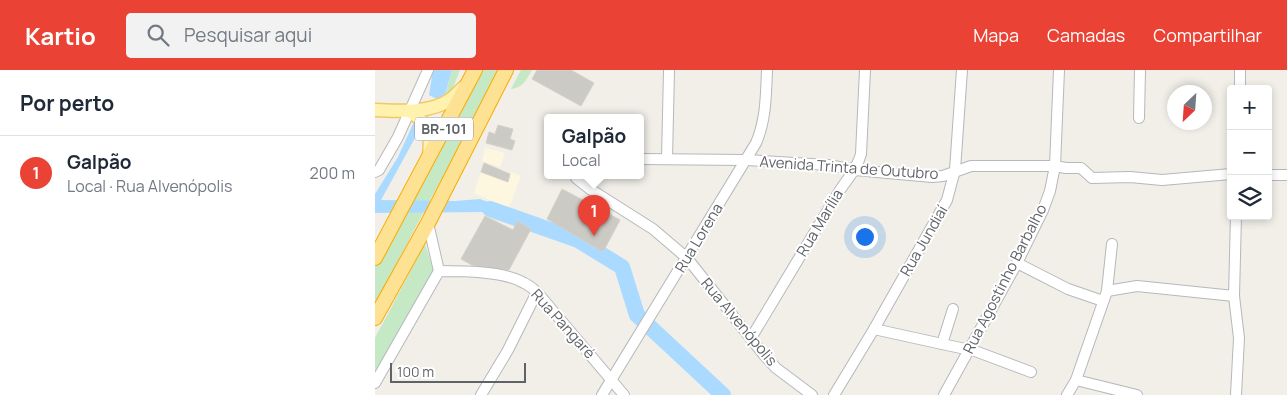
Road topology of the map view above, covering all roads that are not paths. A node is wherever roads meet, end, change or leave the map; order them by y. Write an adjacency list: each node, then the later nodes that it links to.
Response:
1 (428, 70): 14 (street)
2 (475, 70): 11 (highway, BR-101)
3 (506, 70): 29 (highway, BR-101)
4 (669, 70): 18 (street)
5 (767, 70): 19 (street, Rua Lorena)
6 (865, 70): 21 (street, Rua Marília)
7 (962, 70): 22 (street, Rua Jundiaí)
8 (1059, 70): 20 (street, Rua Agostinho Barbalho)
9 (1140, 70): 15 (street)
10 (1240, 70): 12 (street)
11 (468, 82): 14 (main road); 16 (highway, BR-101)
12 (1241, 85)
13 (375, 110): 14 (main road)
14 (419, 113): 16 (main road); 23 (street)
15 (1139, 118)
16 (429, 158): 31 (highway, BR-101)
17 (644, 159): 18 (street, Avenida Trinta de Outubro)
18 (667, 159): 19 (street, Avenida Trinta de Outubro)
19 (746, 160): 21 (street, Avenida Trinta de Outubro); 32 (street, Rua Lorena)
20 (1055, 166): 22 (street, Avenida Trinta de Outubro); 24 (street, Avenida Trinta de Outubro); 33 (street, Rua Agostinho Barbalho)
21 (855, 170): 22 (street, Avenida Trinta de Outubro); 41 (street, Rua Marília)
22 (955, 170): 40 (street, Rua Jundiaí)
23 (375, 172)
24 (1227, 174)
25 (1272, 175): 26 (street)
26 (1287, 176)
27 (577, 179): 32 (street, Rua Alvenópolis)
28 (1236, 220): 37 (street)
29 (427, 223): 34 (street); 39 (highway, BR-101)
30 (1112, 244): 36 (street)
31 (375, 258)
32 (687, 258): 41 (street, Rua Alvenópolis); 45 (street, Rua Lorena)
33 (1017, 263): 36 (street); 43 (street, Rua Agostinho Barbalho)
34 (439, 271): 35 (street, Rua Pangaré); 47 (street)
35 (537, 292): 45 (street, Rua Pangaré); 48 (street)
36 (1105, 296): 37 (street); 46 (street)
37 (1234, 296): 56 (street)
38 (953, 309): 42 (street)
39 (375, 318)
40 (875, 329): 42 (street); 52 (street, Rua Jundiaí)
41 (751, 338): 51 (street, Rua Alvenópolis)
42 (942, 344): 43 (street)
43 (969, 350): 44 (street); 53 (street, Rua Agostinho Barbalho)
44 (1031, 372)
45 (611, 378): 49 (street, Rua Lorena); 50 (street, Rua Pangaré)
46 (1076, 380): 54 (street); 55 (street)
47 (375, 383)
48 (481, 395)
49 (602, 395)
50 (624, 395)
51 (812, 395)
52 (834, 395)
53 (944, 395)
54 (1067, 395)
55 (1137, 395)
56 (1236, 395)

